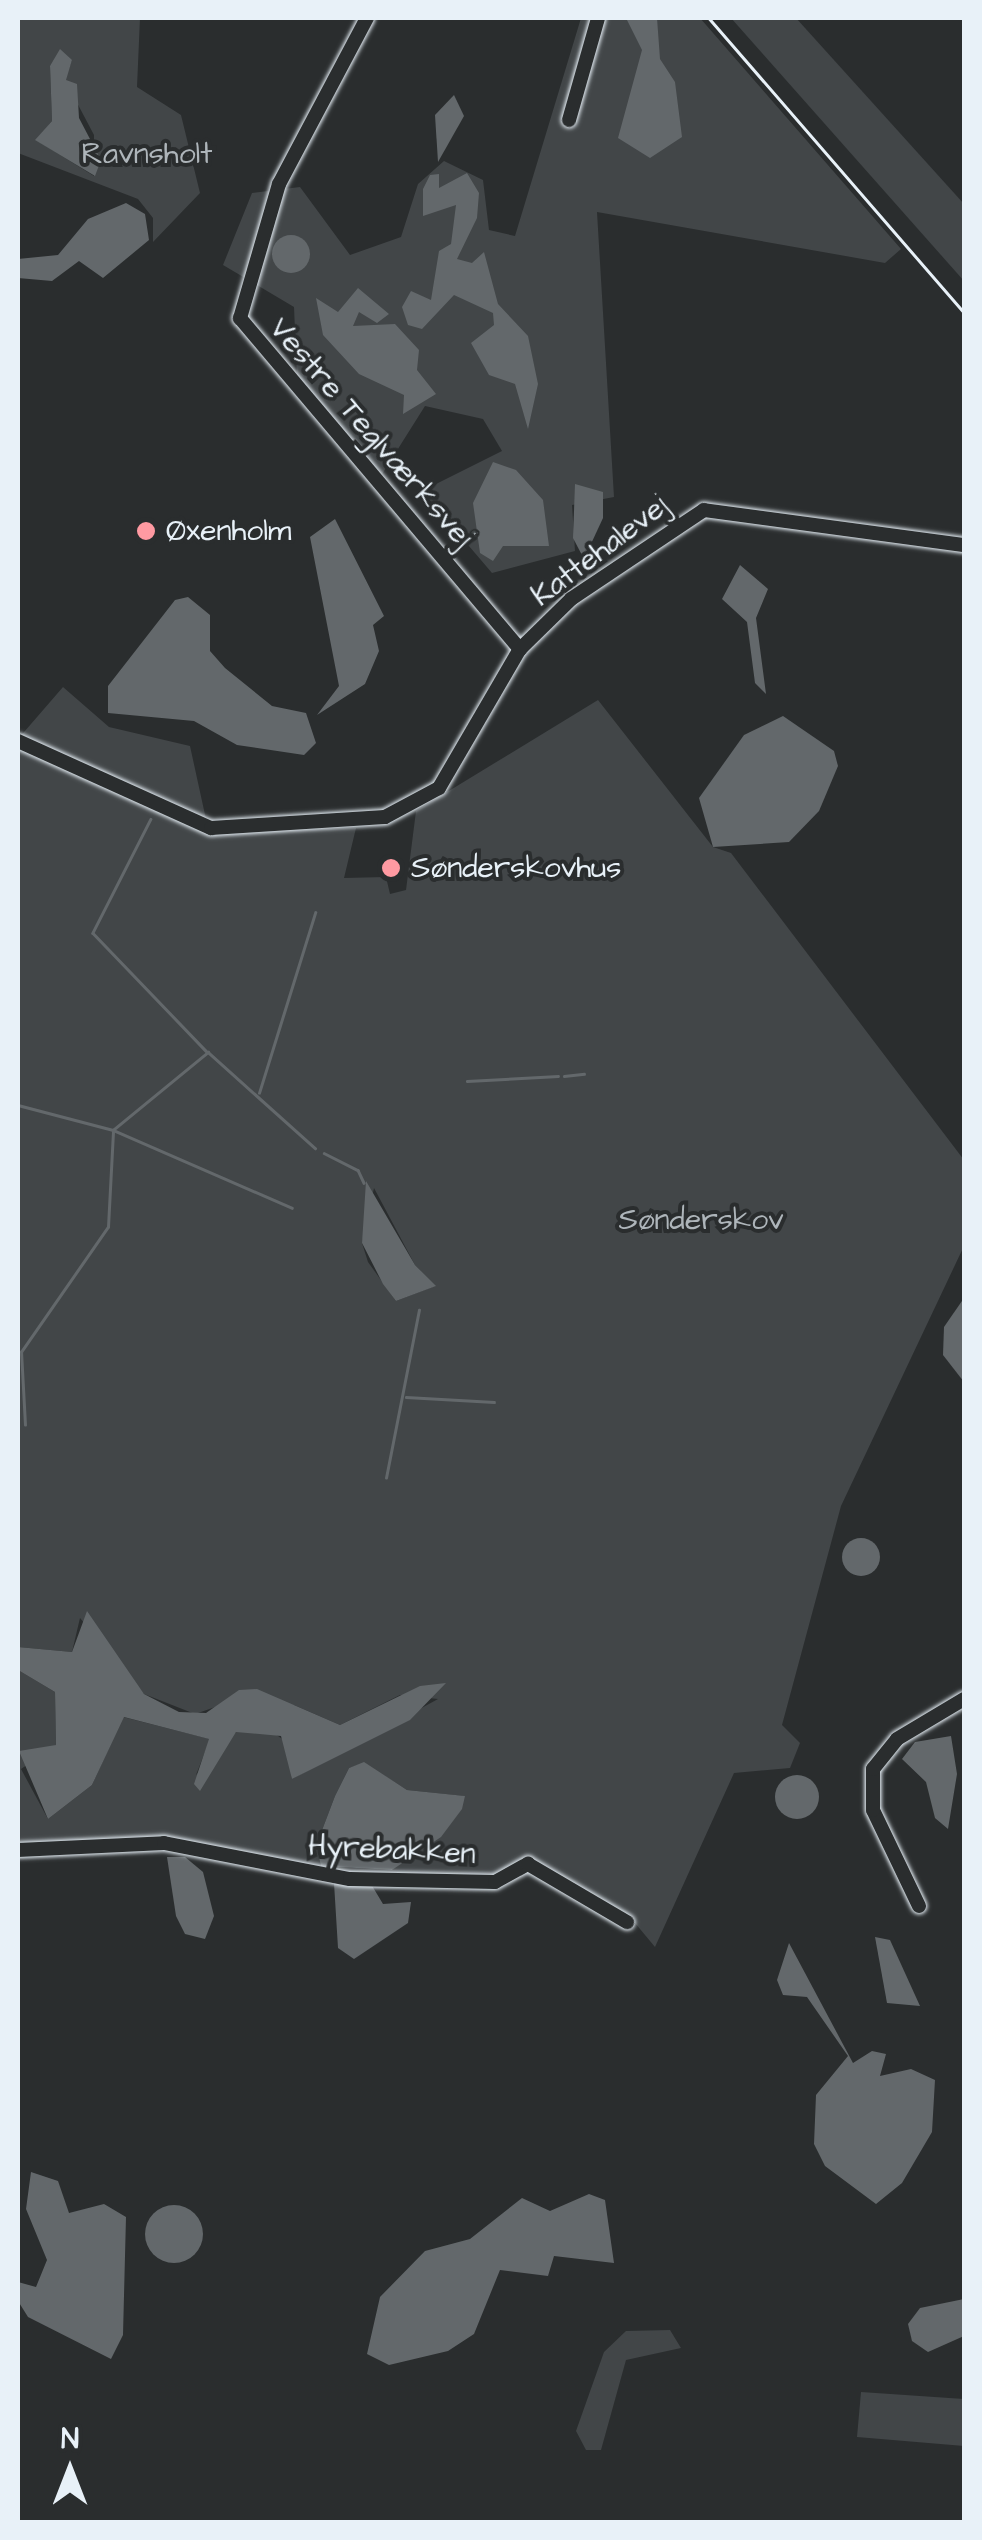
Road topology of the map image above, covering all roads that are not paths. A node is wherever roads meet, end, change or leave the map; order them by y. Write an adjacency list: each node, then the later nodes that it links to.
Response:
1 (367, 18): 5 (street, Vestre Teglværksvej)
2 (598, 18): 3 (street)
3 (569, 120)
4 (964, 545): 5 (street, Kattehalevej)
5 (520, 650): 6 (street, Kattehalevej)
6 (18, 740)
7 (964, 1699): 9 (street)
8 (18, 1850): 10 (street, Hyrebakken)
9 (919, 1906)
10 (626, 1922)

